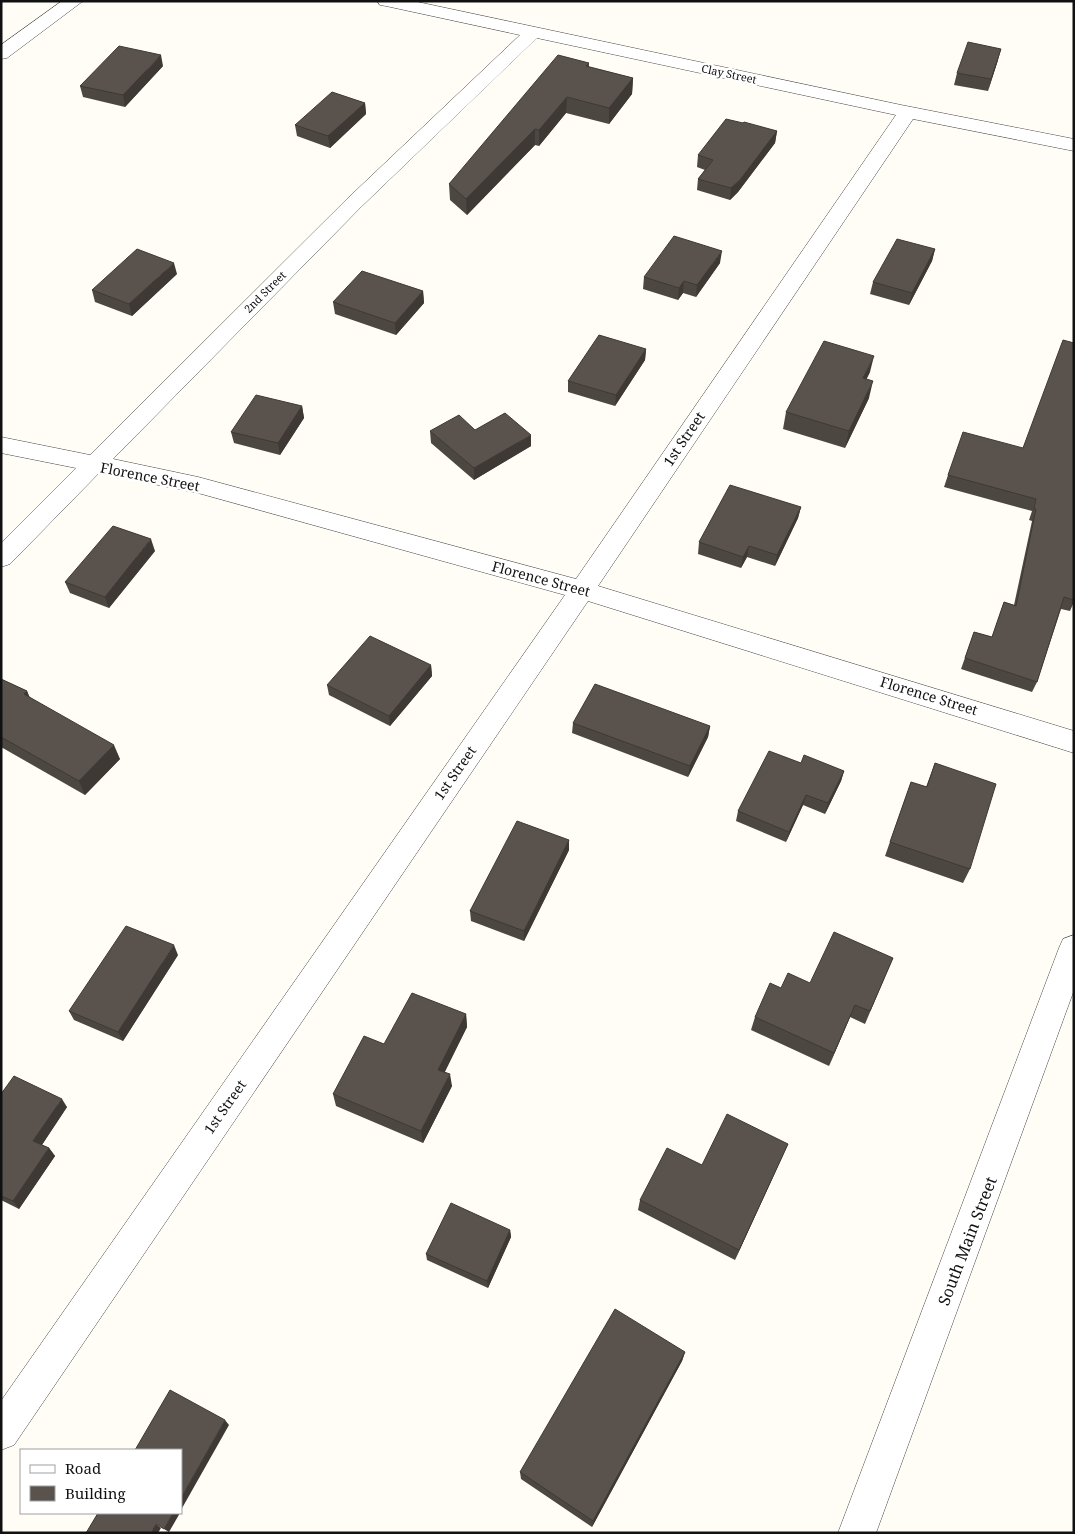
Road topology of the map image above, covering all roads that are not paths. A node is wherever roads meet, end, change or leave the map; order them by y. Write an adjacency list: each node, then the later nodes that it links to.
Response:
1 (74, 1): 4 (street)
2 (386, 1): 3 (street, Clay Street)
3 (534, 31): 5 (street, Clay Street); 8 (street, 2nd Street)
4 (1, 54)
5 (907, 113): 6 (street, Clay Street); 10 (street, 1st Street)
6 (1074, 145)
7 (1, 445): 8 (street, Florence Street)
8 (92, 465): 9 (street, 2nd Street); 10 (street, Florence Street)
9 (1, 558)
10 (582, 590): 11 (street, Florence Street); 13 (street, 1st Street)
11 (1074, 742)
12 (1074, 948): 14 (street, South Main Street)
13 (1, 1432)
14 (857, 1533)

